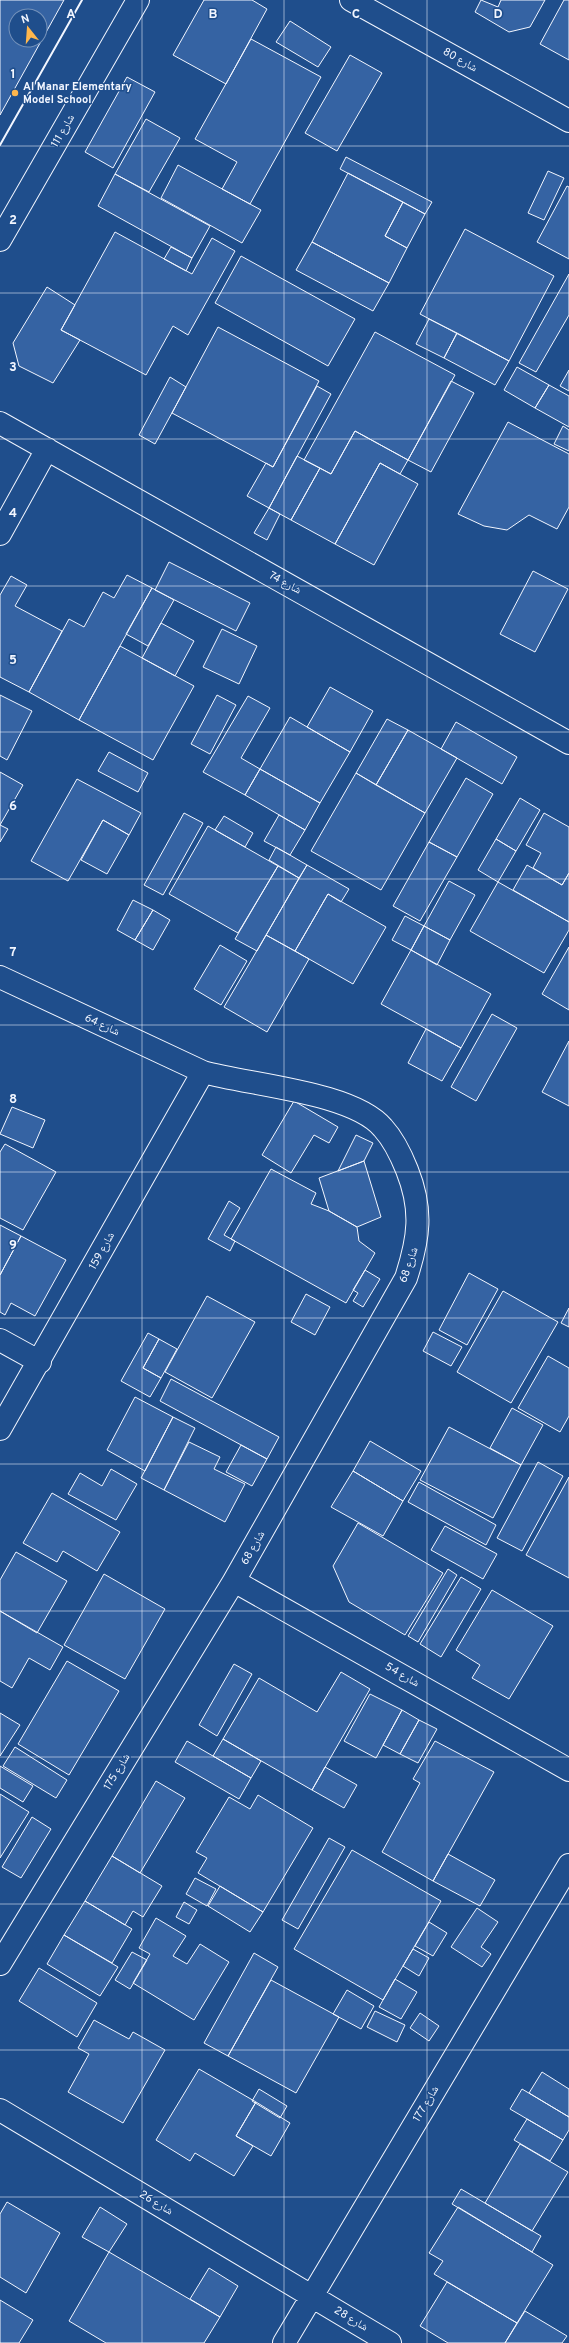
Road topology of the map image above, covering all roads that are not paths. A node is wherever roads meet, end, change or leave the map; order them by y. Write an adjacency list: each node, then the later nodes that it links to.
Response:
1 (138, 0): 4 (street, شارع 111)
2 (351, 0): 3 (street, شارع 80)
3 (569, 121)
4 (0, 240)
5 (0, 423): 6 (street, شارع 74)
6 (47, 450): 7 (street); 8 (street, شارع 74)
7 (0, 534)
8 (569, 743)
9 (0, 977): 10 (street, شارع 64)
10 (203, 1072): 12 (street, شارع 159); 14 (street, شارع 68)
11 (0, 1340): 12 (street)
12 (40, 1362): 13 (street, شارع 159)
13 (0, 1429)
14 (234, 1580): 15 (street, شارع 54); 17 (street, شارع 175)
15 (569, 1770)
16 (569, 1865): 19 (street, شارع 177)
17 (0, 1963)
18 (0, 2110): 19 (street, شارع 26)
19 (312, 2295): 20 (street, شارع 177); 21 (street, شارع 28)
20 (284, 2343)
21 (390, 2343)

